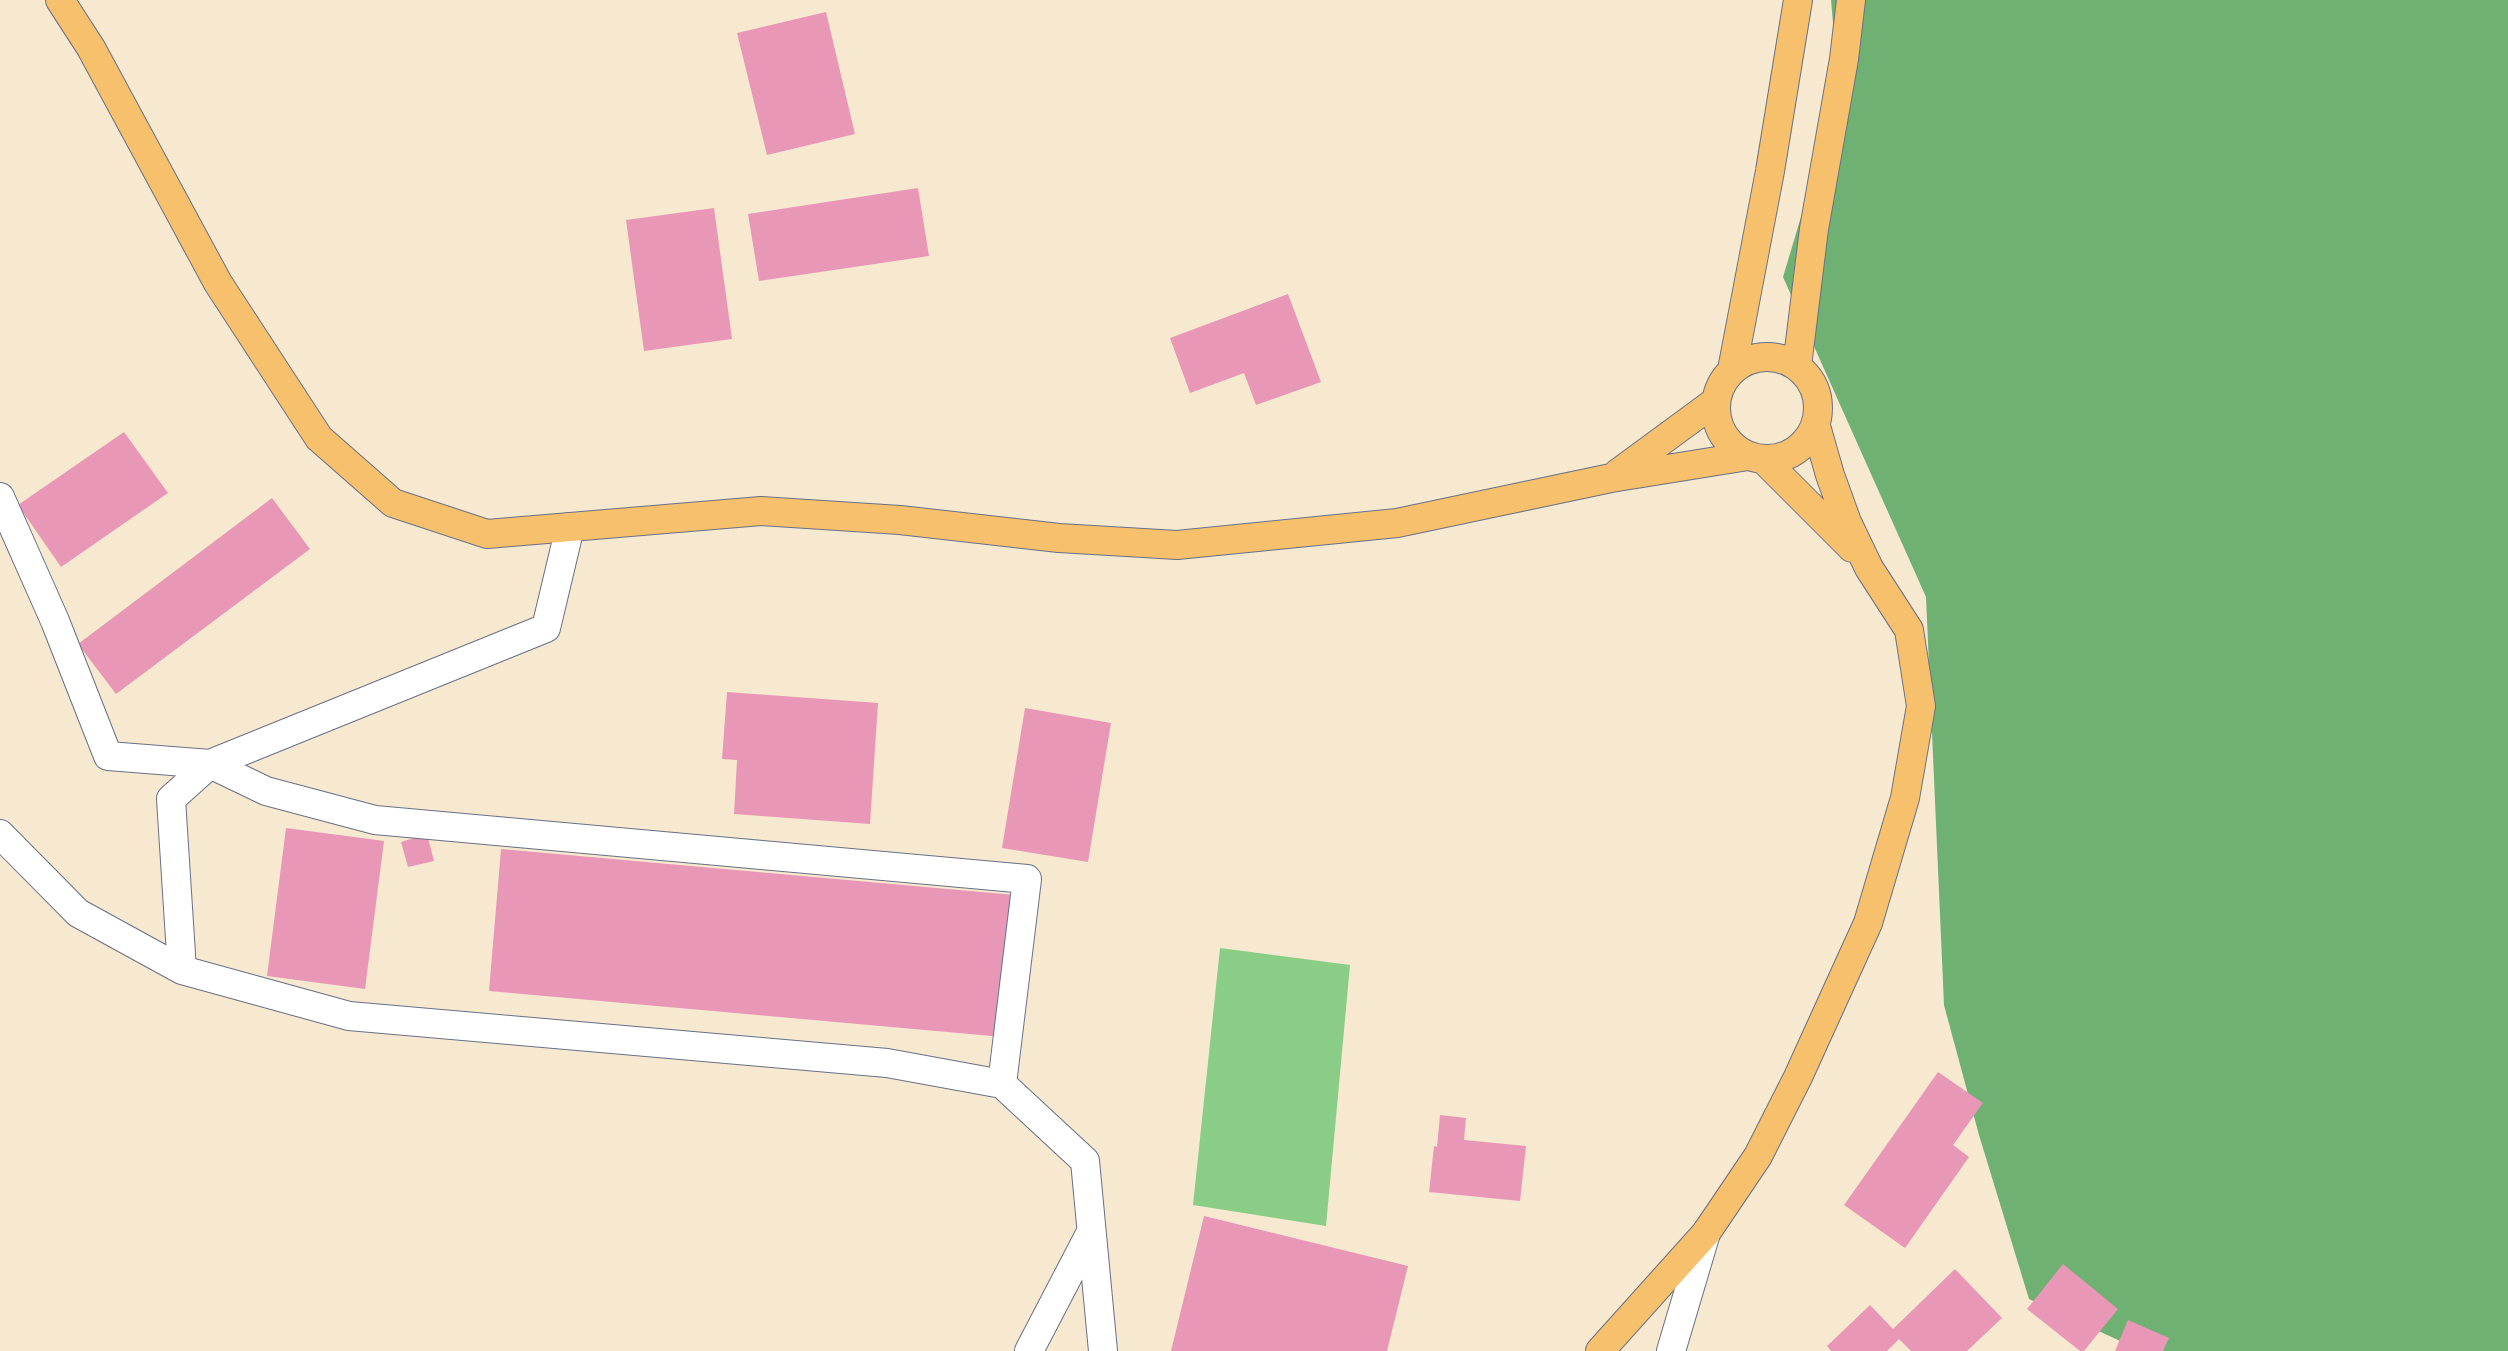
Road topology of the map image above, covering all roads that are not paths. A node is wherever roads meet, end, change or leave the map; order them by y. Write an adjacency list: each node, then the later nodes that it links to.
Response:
1 (60, 0): 11 (main road)
2 (1798, 0): 5 (main road)
3 (1851, 0): 4 (main road)
4 (1797, 366): 5 (main road); 7 (main road)
5 (1732, 370): 6 (main road)
6 (1716, 400): 8 (main road); 9 (main road)
7 (1816, 426): 8 (main road); 12 (main road)
8 (1756, 458): 9 (main road); 12 (main road)
9 (1610, 478): 11 (main road)
10 (0, 497): 13 (street)
11 (570, 527): 13 (street)
12 (1870, 568): 18 (main road)
13 (210, 764): 15 (street); 16 (street)
14 (0, 834): 15 (street)
15 (182, 970): 16 (street)
16 (1002, 1084): 17 (street)
17 (1091, 1232): 19 (street); 20 (street)
18 (1706, 1233): 21 (main road); 22 (street)
19 (1029, 1351)
20 (1103, 1351)
21 (1600, 1351)
22 (1670, 1351)

